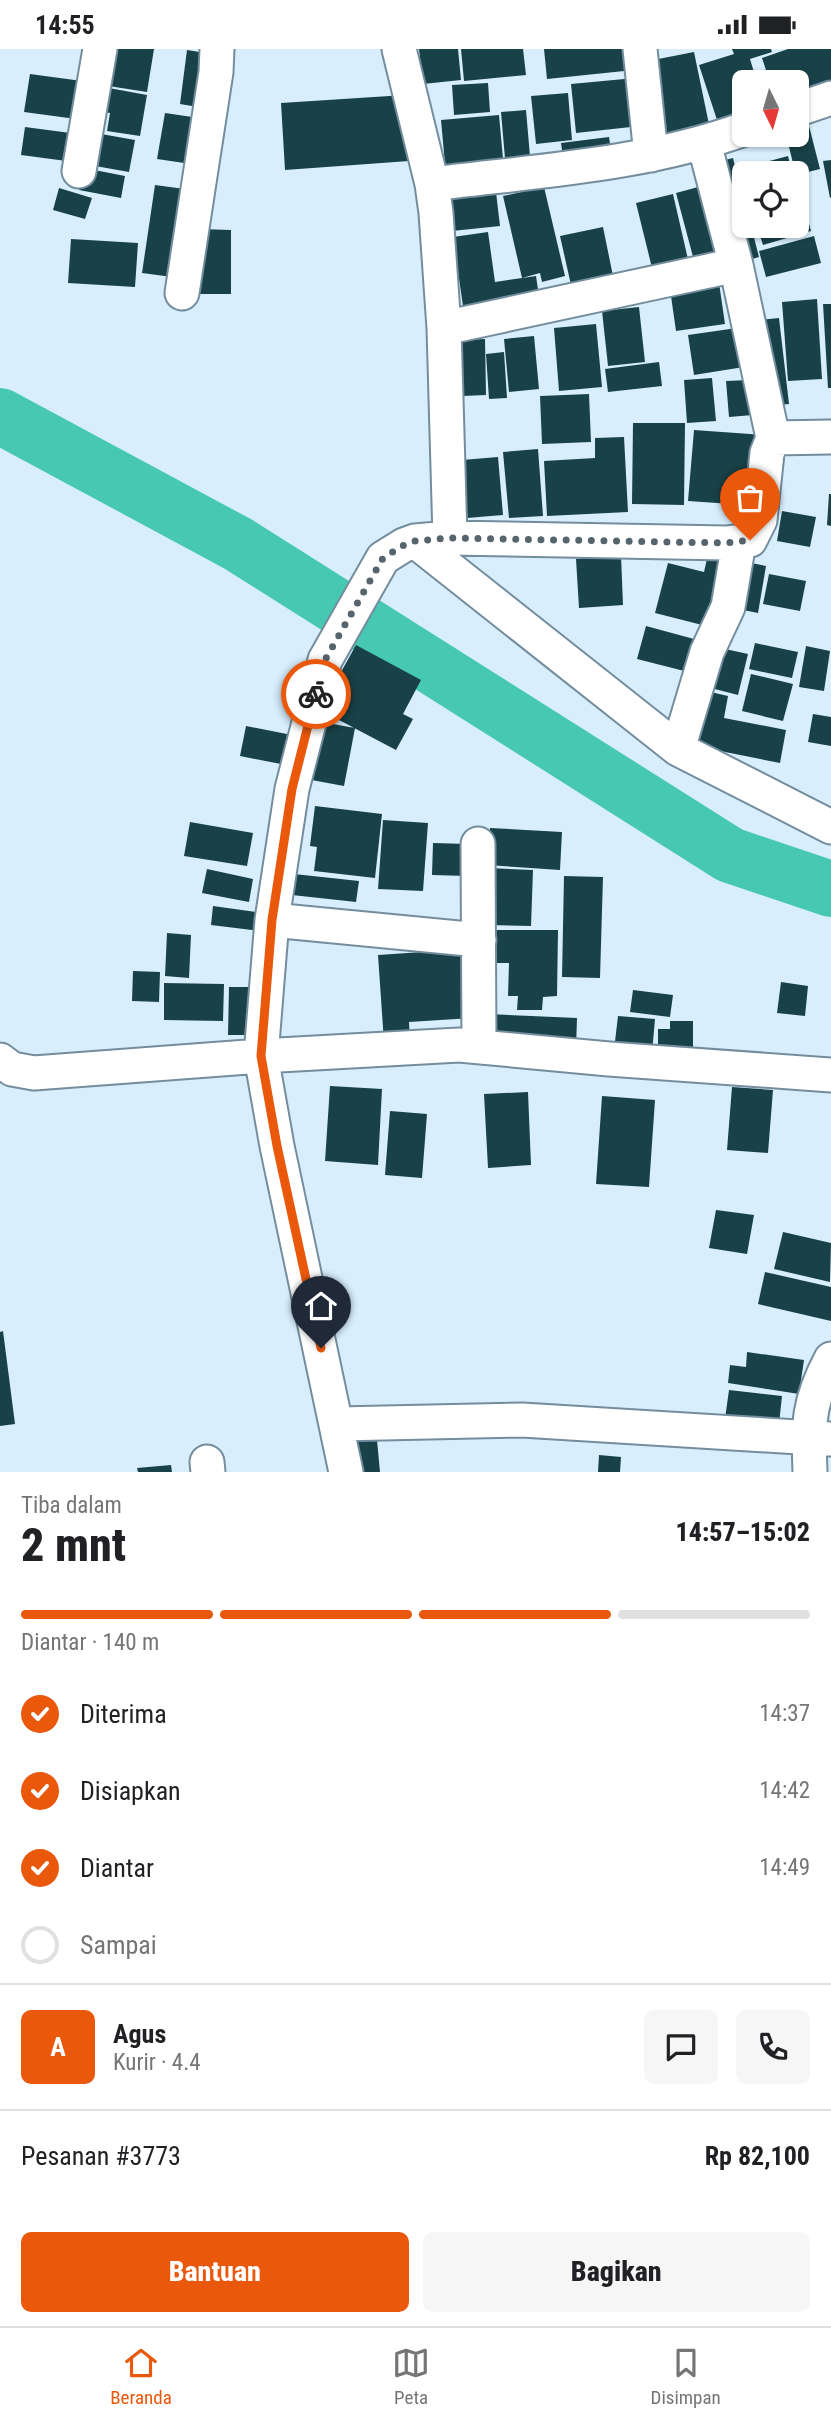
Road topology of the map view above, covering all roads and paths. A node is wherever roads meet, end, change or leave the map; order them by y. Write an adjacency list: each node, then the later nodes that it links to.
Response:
1 (100, 49): 10 (street)
2 (217, 49): 13 (street)
3 (399, 49): 11 (street)
4 (640, 49): 9 (street)
5 (831, 98): 6 (street)
6 (809, 106)
7 (732, 133): 8 (street)
8 (704, 143): 9 (street); 12 (street)
9 (652, 155): 11 (street)
10 (79, 170)
11 (432, 184): 14 (street)
12 (736, 265): 14 (street); 16 (street)
13 (183, 293)
14 (444, 328): 17 (street)
15 (831, 437): 16 (street)
16 (773, 438): 19 (street)
17 (450, 538): 18 (street); 19 (street)
18 (415, 541): 20 (street); 23 (street)
19 (739, 542): 20 (street)
20 (678, 749): 21 (street)
21 (831, 827)
22 (478, 844): 24 (street)
23 (272, 920): 24 (street); 26 (street)
24 (479, 940): 25 (street)
25 (479, 1045): 26 (street); 28 (street)
26 (261, 1056): 27 (street); 30 (street)
27 (0, 1060)
28 (831, 1075)
29 (831, 1359): 31 (street)
30 (338, 1424): 31 (street); 32 (street)
31 (820, 1439): 33 (street)
32 (346, 1472)
33 (810, 1472)

